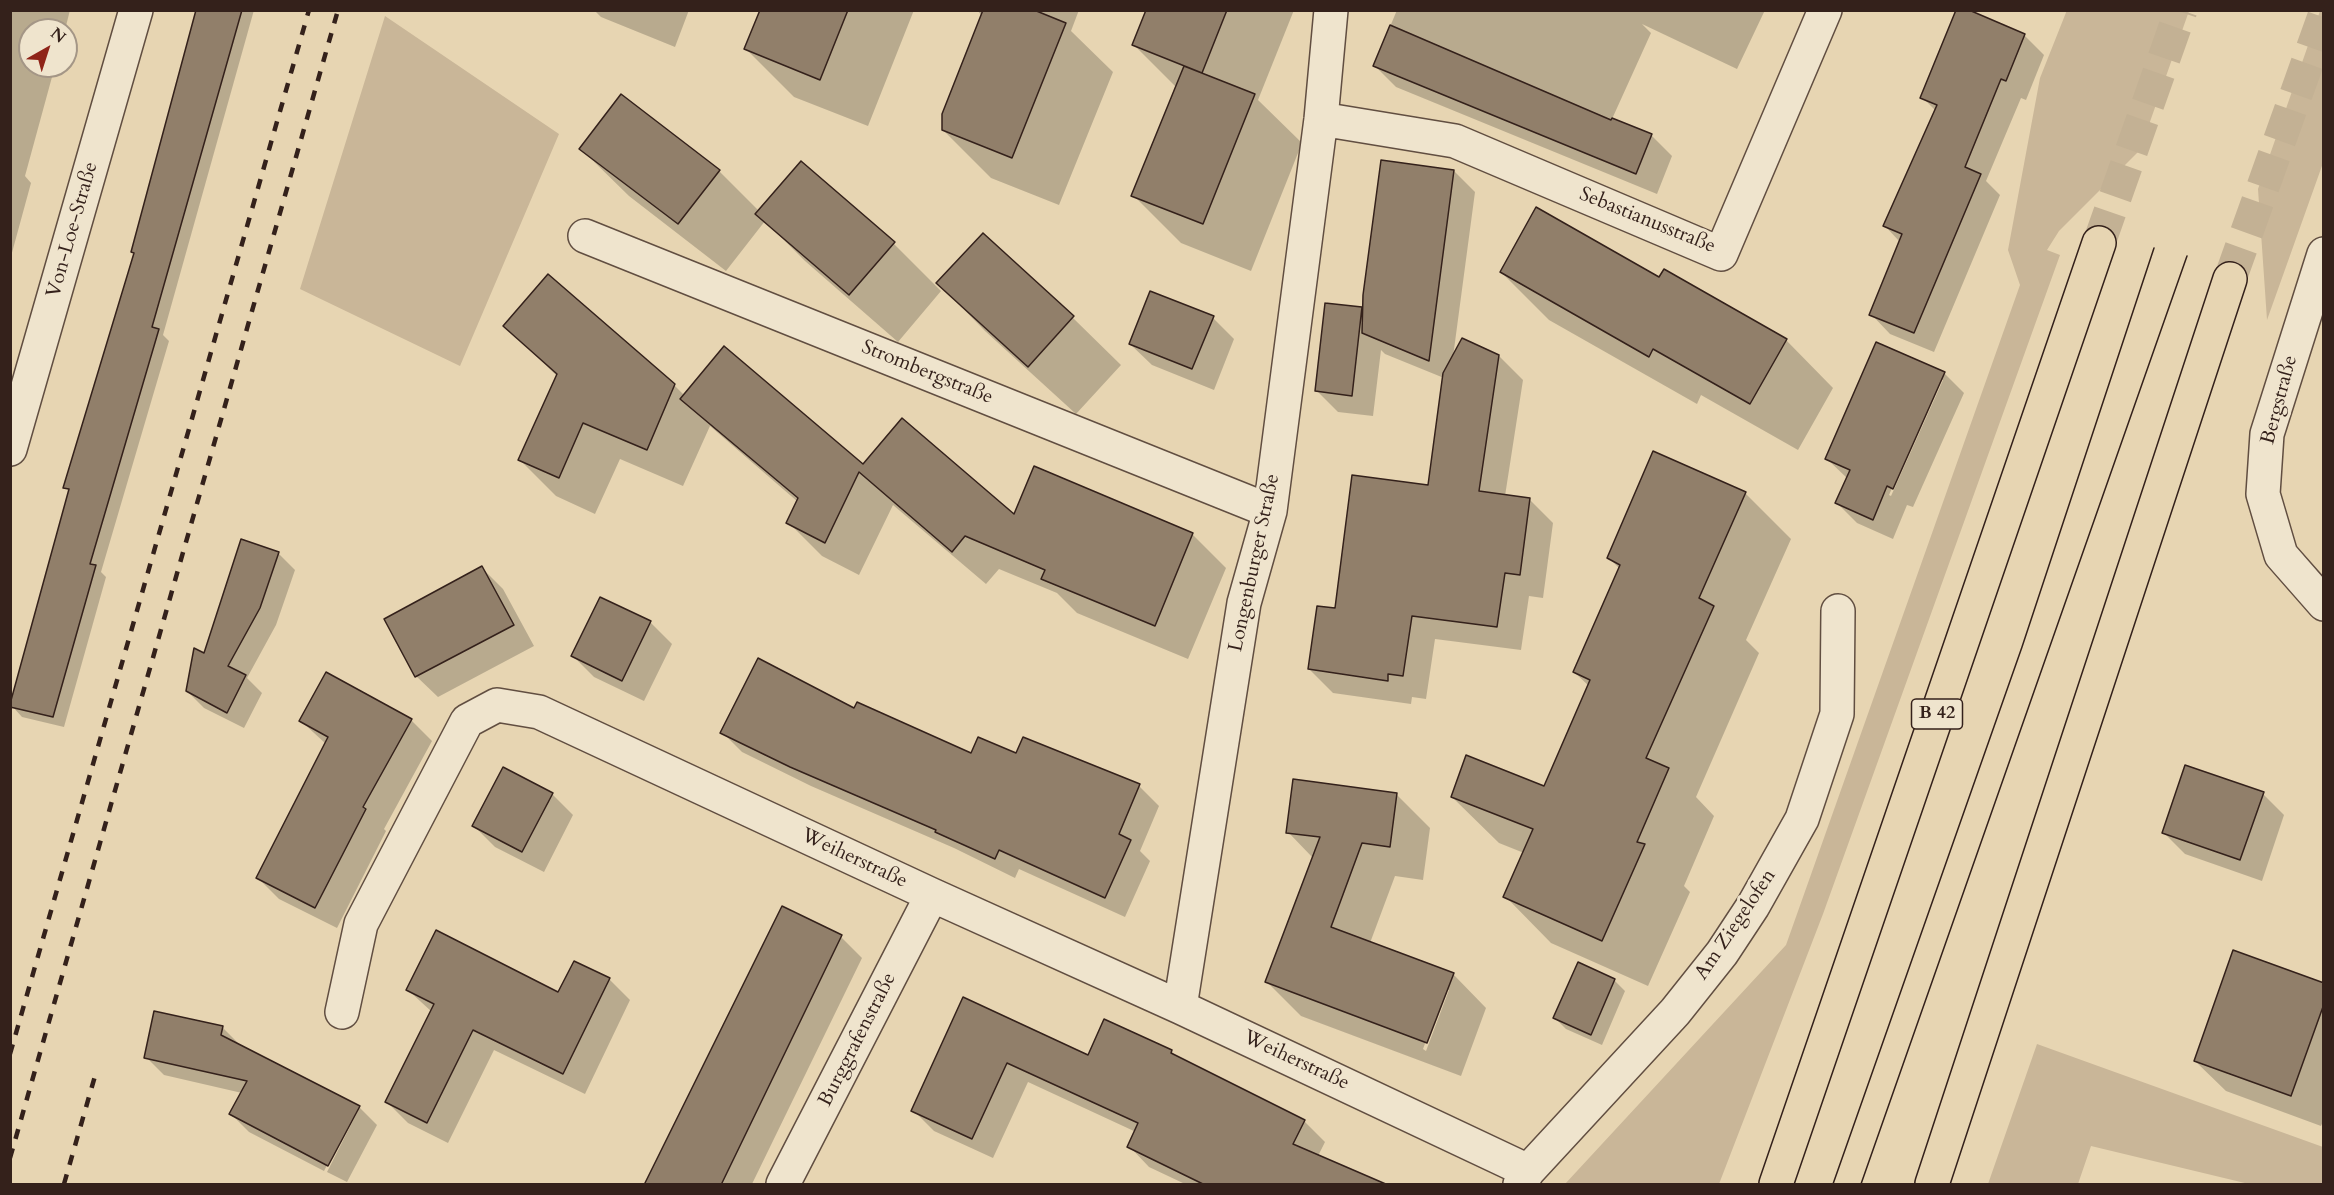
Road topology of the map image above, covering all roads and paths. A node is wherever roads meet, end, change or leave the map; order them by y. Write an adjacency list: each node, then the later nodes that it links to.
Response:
1 (136, 10): 9 (street, Von-Loe-Straße)
2 (1331, 10): 4 (street, Longenburger Straße)
3 (1825, 10): 4 (street, Sebastianusstraße)
4 (1321, 119): 10 (street, Longenburger Straße)
5 (585, 236): 10 (street, Strombergstraße)
6 (2098, 243): 18 (highway, B 42)
7 (2324, 254): 11 (street, Bergstraße)
8 (2230, 279): 19 (highway)
9 (10, 449)
10 (1270, 511): 14 (street, Longenburger Straße)
11 (2324, 604)
12 (1838, 611): 16 (street, Am Ziegelofen)
13 (932, 895): 14 (street, Weiherstraße); 15 (street, Weiherstraße); 17 (street, Burggrafenstraße)
14 (1180, 1007): 16 (street, Weiherstraße)
15 (342, 1012)
16 (1524, 1178)
17 (783, 1185)
18 (1776, 1185)
19 (1932, 1185)

